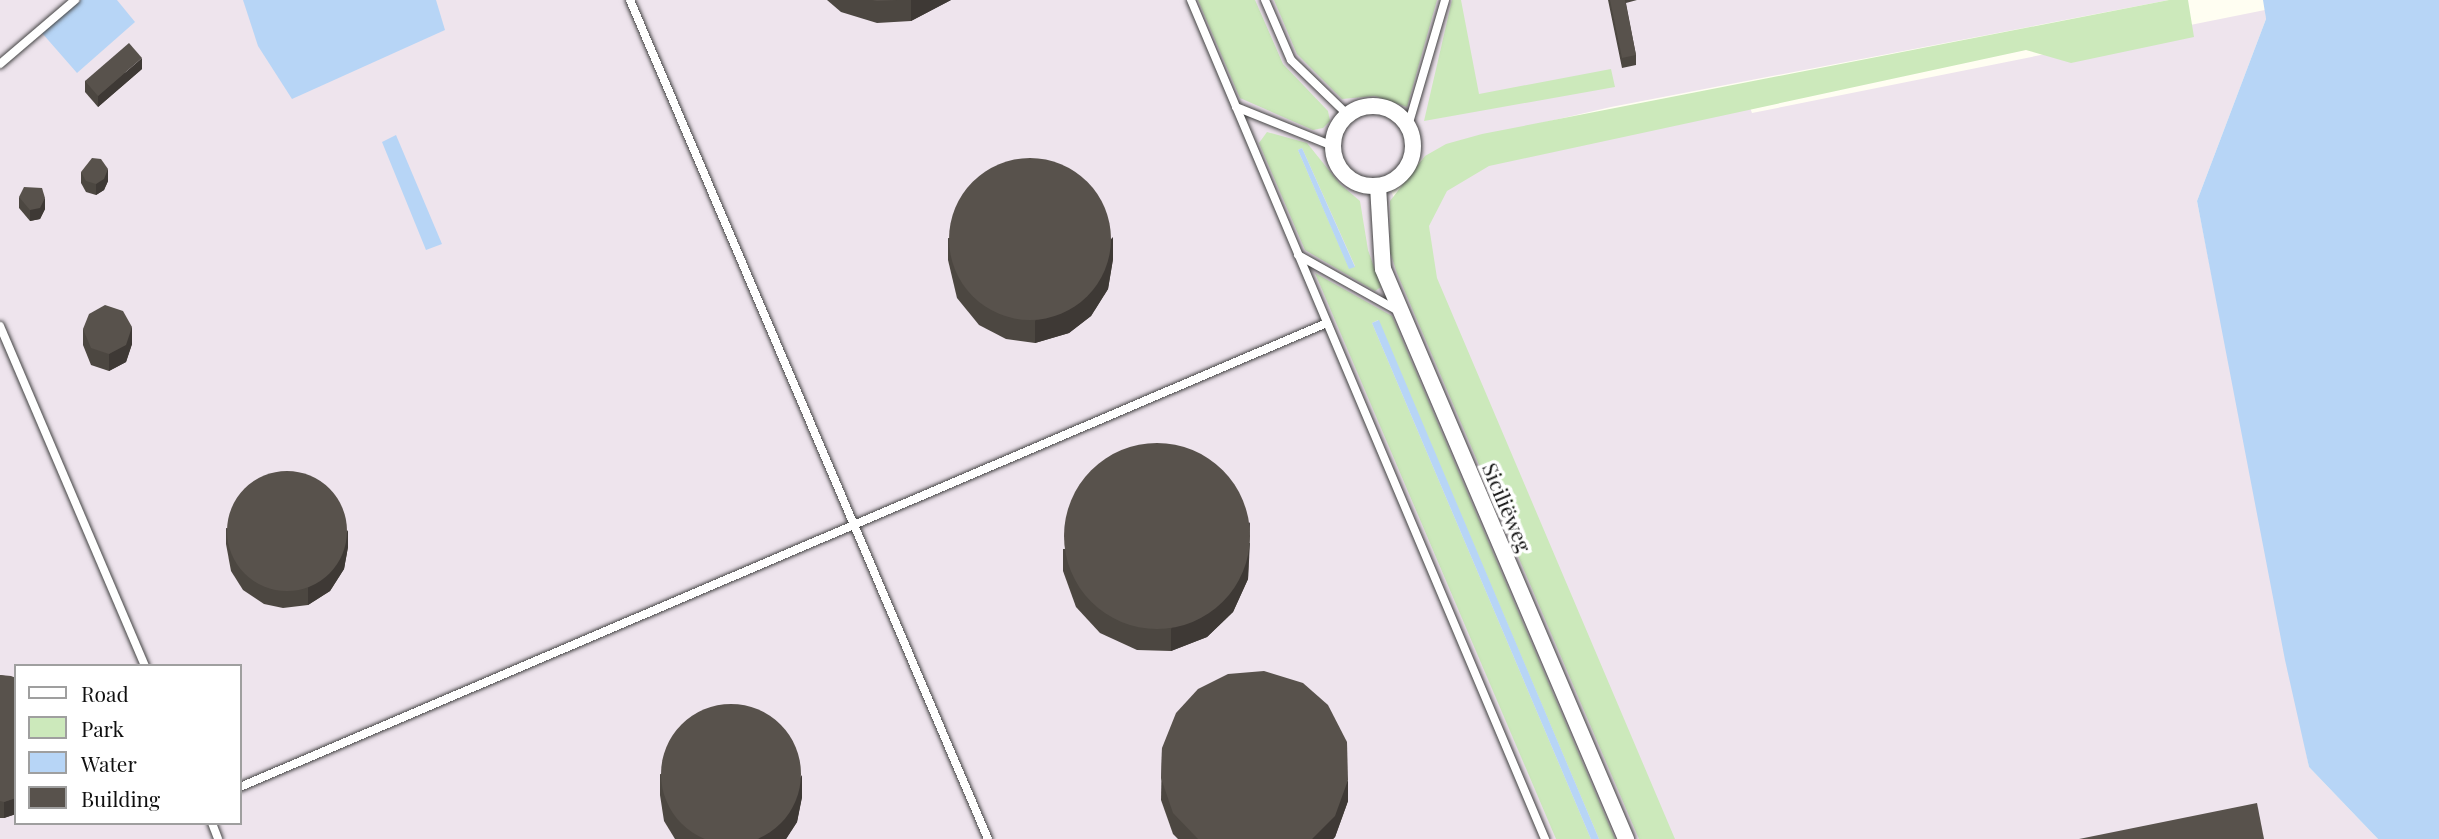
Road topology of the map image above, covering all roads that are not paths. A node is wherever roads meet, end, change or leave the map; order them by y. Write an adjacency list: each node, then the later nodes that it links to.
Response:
1 (75, 0): 6 (lane)
2 (630, 0): 16 (lane)
3 (1191, 0): 7 (lane)
4 (1265, 0): 8 (lane)
5 (1445, 0): 9 (lane)
6 (0, 64)
7 (1236, 107): 10 (lane); 12 (lane)
8 (1348, 115): 9 (street); 10 (street)
9 (1408, 126): 11 (street)
10 (1333, 146): 11 (street)
11 (1378, 186): 13 (street, Siciliëweg)
12 (1298, 256): 13 (lane); 14 (lane)
13 (1402, 313): 21 (street, Siciliëweg)
14 (1327, 324): 16 (lane); 20 (lane)
15 (0, 326): 17 (lane)
16 (854, 526): 18 (lane); 19 (lane)
17 (144, 664)
18 (242, 786)
19 (988, 839)
20 (1545, 839)
21 (1626, 839)

